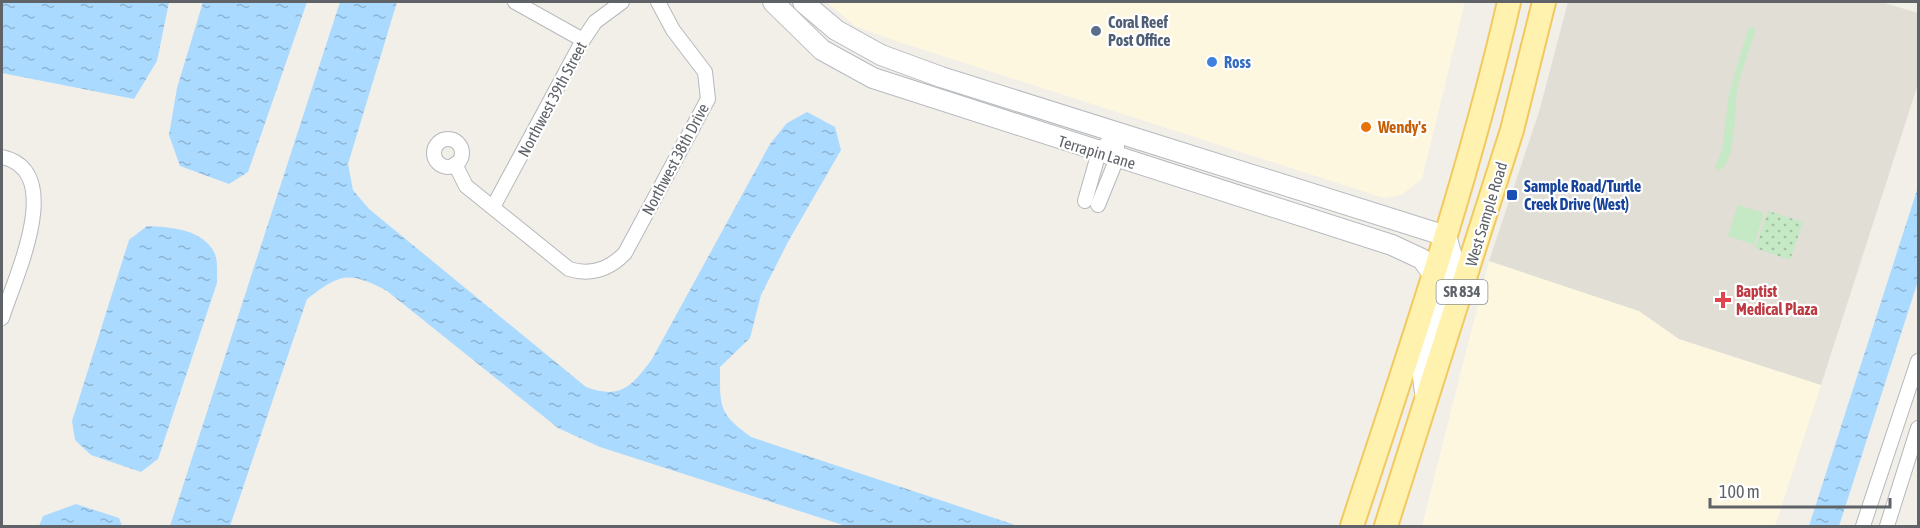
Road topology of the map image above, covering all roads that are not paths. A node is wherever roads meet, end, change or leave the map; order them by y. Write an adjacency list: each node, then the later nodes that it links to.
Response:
1 (515, 2): 8 (street)
2 (622, 2): 8 (street, Northwest 39th Street)
3 (658, 2): 13 (street, Northwest 38th Drive)
4 (773, 2): 10 (street, Terrapin Lane)
5 (803, 2): 9 (street, Terrapin Lane)
6 (1509, 2): 14 (main road, West Sample Road / SR 834)
7 (1544, 2): 19 (main road, West Sample Road / SR 834)
8 (583, 40): 13 (street, Northwest 39th Street)
9 (1117, 132): 10 (street); 14 (street, Terrapin Lane)
10 (1108, 155): 10 (street); 15 (street, Terrapin Lane)
11 (2, 157): 16 (street)
12 (455, 164): 13 (street)
13 (493, 207)
14 (1446, 237): 15 (main road, West Sample Road / SR 834); 19 (street)
15 (1434, 276): 21 (main road, West Sample Road / SR 834)
16 (2, 318)
17 (1918, 361): 18 (street)
18 (1913, 392): 23 (street)
19 (1426, 402): 22 (main road, West Sample Road / SR 834)
20 (1918, 428): 24 (street)
21 (1352, 526)
22 (1386, 526)
23 (1863, 526)
24 (1887, 526)

